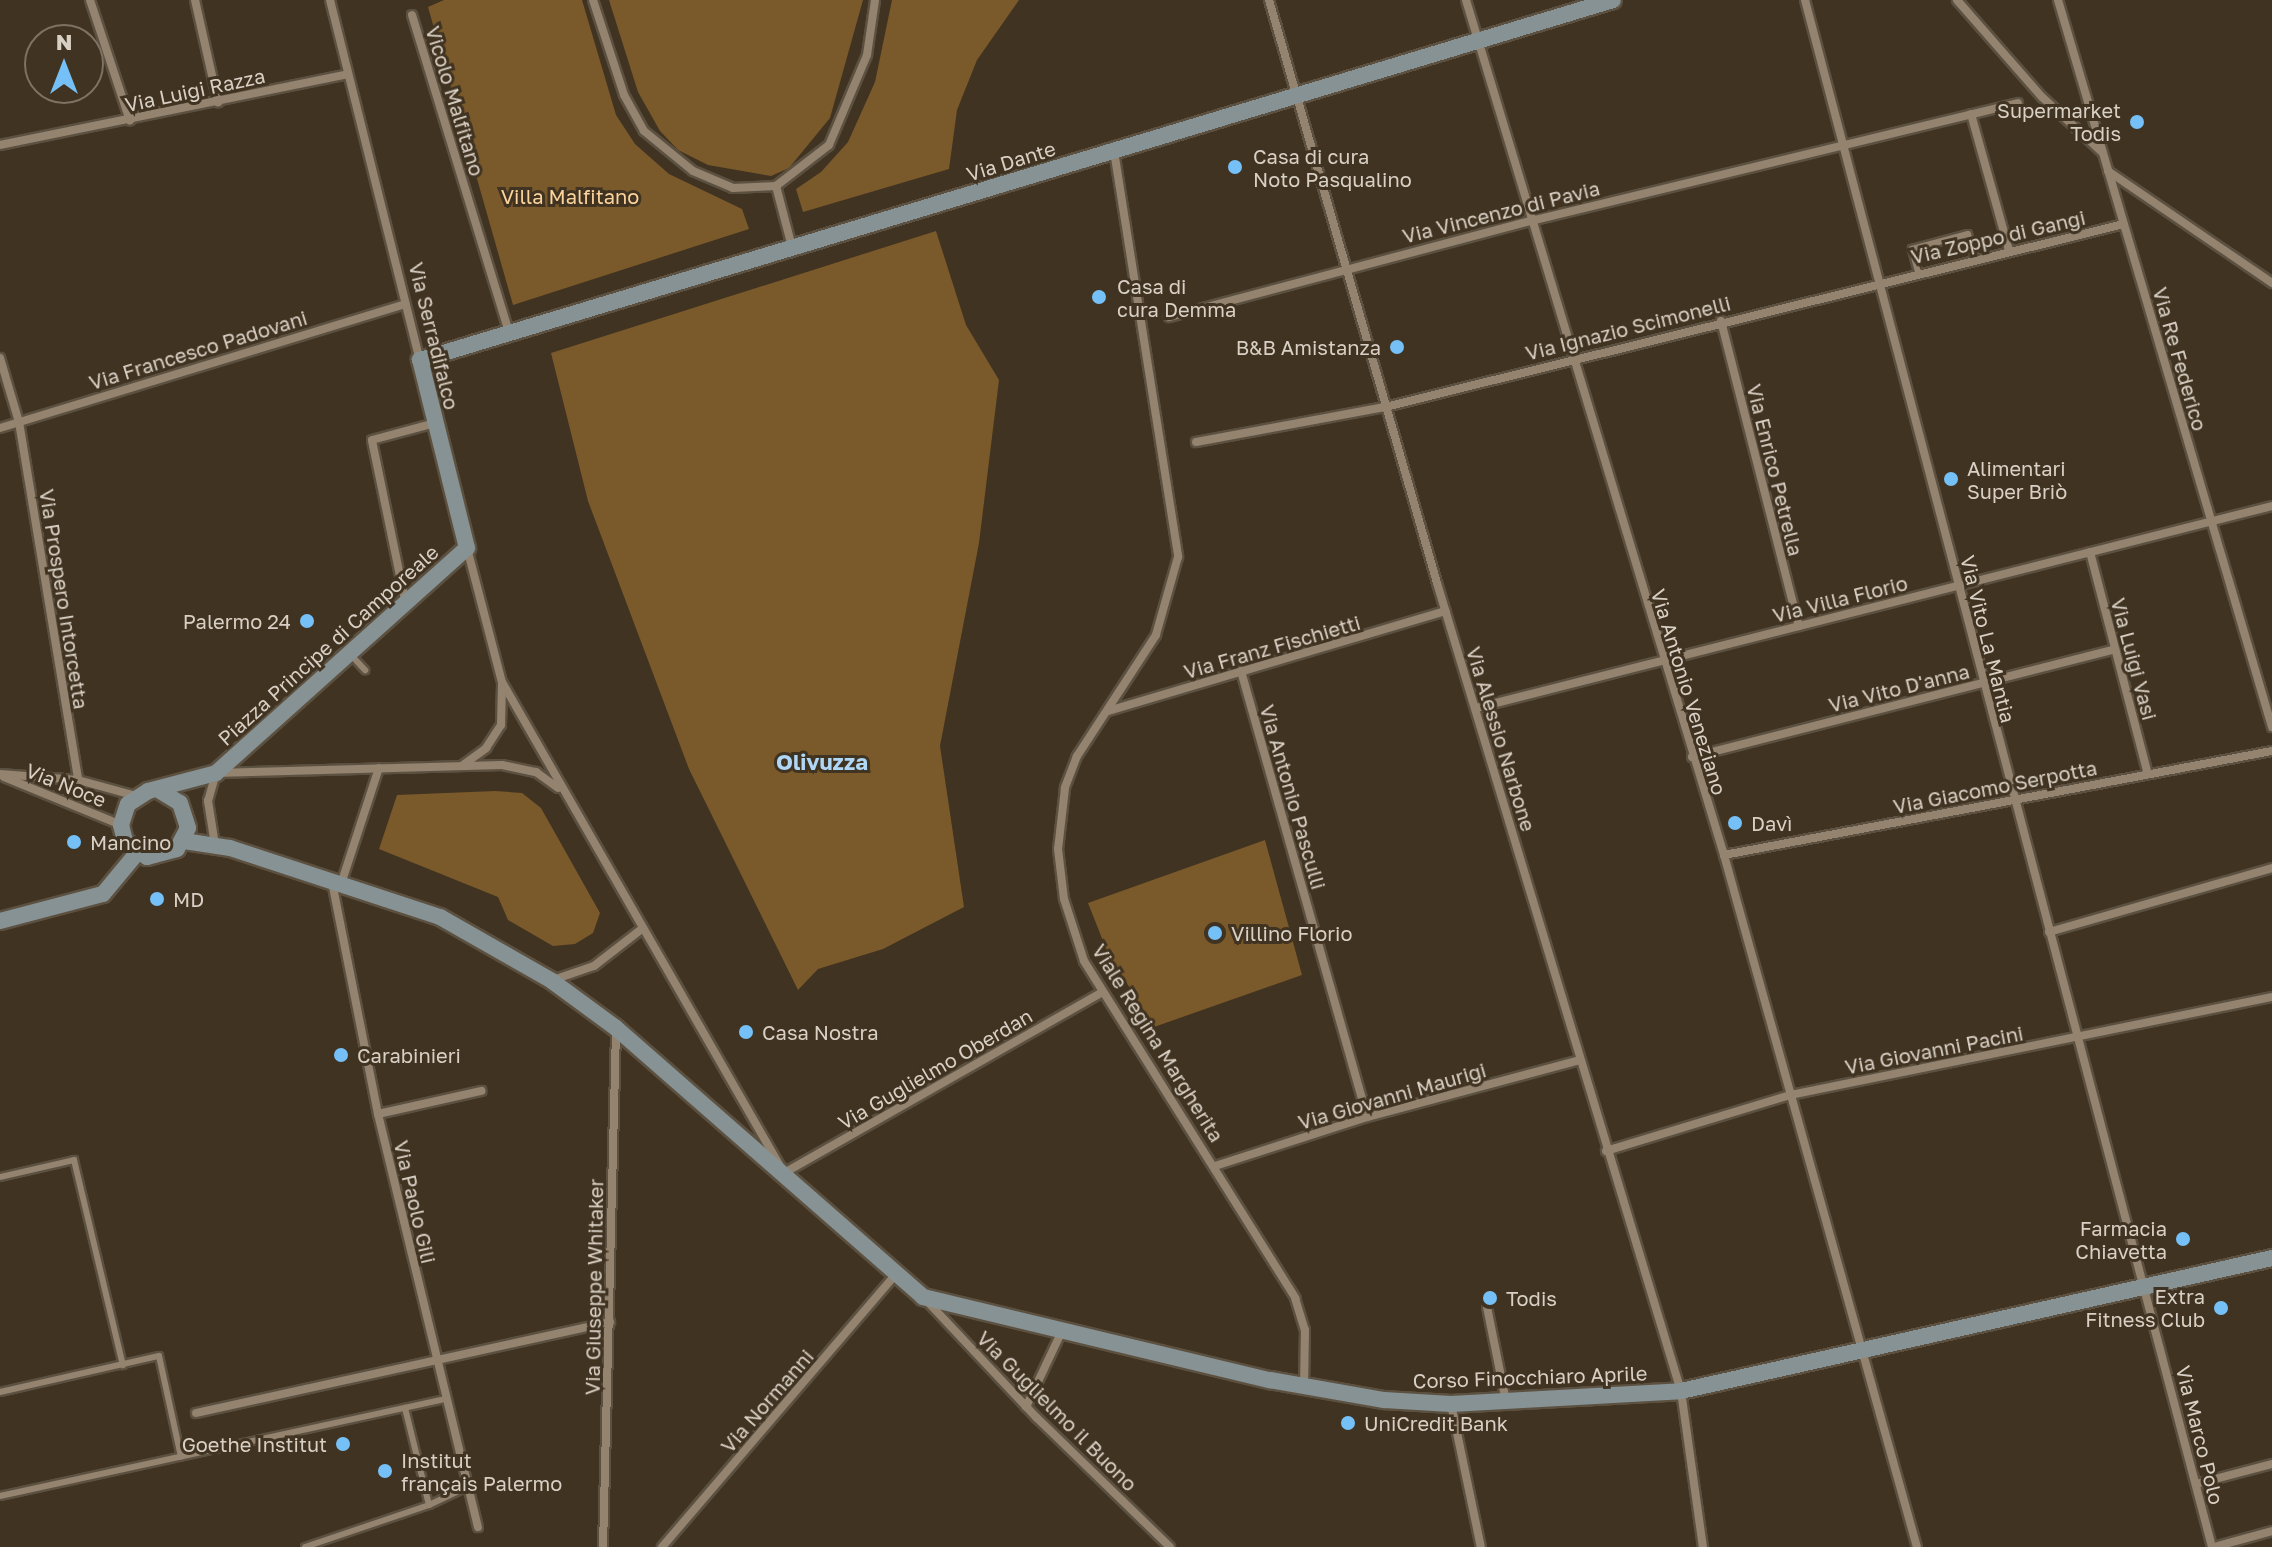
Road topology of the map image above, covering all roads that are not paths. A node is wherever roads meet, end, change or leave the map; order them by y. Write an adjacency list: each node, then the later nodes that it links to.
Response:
1 (90, 0): 19 (street)
2 (195, 0): 16 (street)
3 (330, 0): 14 (street, Via Serradifalco)
4 (593, 0): 25 (street)
5 (875, 0): 25 (street)
6 (1269, 0): 15 (street, Via Alessio Narbone)
7 (1466, 0): 13 (street, Via Antonio Veneziano)
8 (1613, 0): 13 (street, Via Dante)
9 (1805, 0): 20 (street, Via Vito La Mantia)
10 (1957, 0): 23 (street)
11 (2058, 0): 23 (street, Via Re Federico)
12 (412, 15): 38 (street, Vicolo Malfitano)
13 (1478, 41): 15 (street, Via Dante); 26 (street, Via Antonio Veneziano)
14 (348, 74): 16 (street, Via Luigi Razza); 35 (street, Via Serradifalco)
15 (1294, 96): 22 (street, Via Dante); 31 (street, Via Alessio Narbone)
16 (218, 102): 19 (street, Via Luigi Razza)
17 (2018, 103): 18 (street, Via Vincenzo di Pavia)
18 (1971, 114): 20 (street, Via Vincenzo di Pavia); 29 (street)
19 (130, 121): 21 (street, Via Luigi Razza)
20 (1843, 144): 26 (street, Via Vincenzo di Pavia); 33 (street, Via Vito La Mantia)
21 (0, 145)
22 (1114, 151): 28 (street, Via Dante); 63 (street, Viale Regina Margherita)
23 (2103, 152): 24 (street, Via Re Federico)
24 (2108, 171): 27 (street, Via Re Federico); 34 (street)
25 (776, 186): 28 (street)
26 (1531, 221): 31 (street, Via Vincenzo di Pavia); 40 (street, Via Antonio Veneziano)
27 (2124, 224): 29 (street, Via Zoppo di Gangi); 48 (street, Via Re Federico)
28 (792, 248): 38 (street, Via Dante)
29 (2009, 250): 30 (street, Via Zoppo di Gangi)
30 (1975, 258): 32 (street, Via Zoppo di Gangi); 32 (lane)
31 (1344, 269): 36 (street, Via Vincenzo di Pavia); 42 (street, Via Alessio Narbone)
32 (1918, 272): 33 (street, Via Zoppo di Gangi)
33 (1879, 281): 37 (street, Via Ignazio Scimonelli); 51 (street, Via Vito La Mantia)
34 (2272, 283)
35 (405, 304): 41 (street, Via Serradifalco); 43 (street, Via Francesco Padovani)
36 (1169, 317)
37 (1721, 321): 40 (street, Via Ignazio Scimonelli); 54 (street, Via Enrico Petrella)
38 (509, 334): 41 (street, Via Dante)
39 (0, 358): 43 (street, Via Prospero Intorcetta)
40 (1572, 359): 42 (street, Via Ignazio Scimonelli); 57 (street, Via Antonio Veneziano)
41 (420, 360): 44 (street, Via Serradifalco)
42 (1385, 407): 46 (street, Via Ignazio Scimonelli); 53 (street, Via Alessio Narbone)
43 (19, 422): 45 (street, Via Francesco Padovani); 72 (street, Via Prospero Intorcetta)
44 (435, 423): 49 (street, Via Serradifalco); 52 (street)
45 (0, 428)
46 (1196, 442)
47 (2272, 506): 48 (street, Via Villa Florio)
48 (2211, 521): 50 (street, Via Villa Florio); 64 (street, Via Re Federico)
49 (467, 548): 52 (street, Piazza Principe di Camporeale); 60 (street, Via Serradifalco)
50 (2090, 552): 51 (street, Via Villa Florio); 55 (street, Via Luigi Vasi)
51 (1959, 585): 54 (street, Via Villa Florio); 61 (street, Via Vito La Mantia)
52 (405, 600): 56 (street, Piazza Principe di Camporeale)
53 (1445, 611): 59 (street, Via Franz Fischietti); 62 (street, Via Alessio Narbone)
54 (1799, 626): 57 (street, Via Villa Florio)
55 (2113, 650): 61 (street, Via Vito D'anna); 70 (street, Via Luigi Vasi)
56 (349, 652): 58 (lane); 69 (street, Piazza Principe di Camporeale)
57 (1661, 661): 62 (street, Via Villa Florio); 66 (street, Via Antonio Veneziano)
58 (365, 670)
59 (1241, 671): 63 (street, Via Franz Fischietti); 96 (street, Via Antonio Pasculli)
60 (502, 682): 67 (street); 74 (street, Piazza Principe di Camporeale)
61 (1983, 684): 66 (street, Via Vito D'anna); 76 (street, Via Vito La Mantia)
62 (1476, 708): 92 (street, Via Alessio Narbone)
63 (1107, 711): 88 (street, Viale Regina Margherita)
64 (2272, 727)
65 (2272, 751): 70 (street, Via Giacomo Serpotta)
66 (1692, 757): 81 (street, Via Antonio Veneziano)
67 (463, 765): 68 (street, Piazza Principe di Camporeale); 74 (street, Piazza Principe di Camporeale)
68 (379, 768): 69 (street, Piazza Principe di Camporeale); 83 (street)
69 (216, 773): 73 (street, Piazza Principe di Camporeale); 79 (street)
70 (2148, 774): 76 (street, Via Giacomo Serpotta)
71 (0, 775): 72 (street, Via Noce); 77 (street, Via Noce)
72 (78, 780): 75 (street, Via Noce)
73 (160, 791): 75 (street, Piazza Principe di Camporeale); 78 (street)
74 (562, 791): 85 (street, Piazza Principe di Camporeale)
75 (136, 796): 77 (street)
76 (2013, 800): 81 (street, Via Giacomo Serpotta); 86 (street, Via Vito La Mantia)
77 (121, 825): 80 (street)
78 (184, 841): 79 (street); 80 (street)
79 (215, 845): 83 (street)
80 (137, 853): 84 (street)
81 (1724, 855): 94 (street, Via Antonio Veneziano)
82 (2272, 868): 86 (street)
83 (336, 883): 87 (street); 95 (street, Via Paolo Gili)
84 (0, 921)
85 (643, 928): 87 (street); 99 (street, Piazza Principe di Camporeale)
86 (2049, 932): 91 (street, Via Vito La Mantia)
87 (552, 981): 90 (street)
88 (1102, 992): 98 (street, Viale Regina Margherita); 99 (street, Via Guglielmo Oberdan)
89 (2272, 997): 91 (street, Via Giovanni Pacini)
90 (616, 1028): 99 (street); 106 (street, Via Giuseppe Whitaker)
91 (2078, 1037): 94 (street, Via Giovanni Pacini); 103 (street, Via Vito La Mantia)
92 (1580, 1060): 96 (street, Via Giovanni Maurigi); 97 (street, Via Alessio Narbone)
93 (481, 1091): 95 (street)
94 (1790, 1095): 97 (street, Via Giovanni Pacini); 108 (street, Via Antonio Veneziano)
95 (378, 1114): 109 (street, Via Paolo Gili)
96 (1367, 1117): 98 (street, Via Giovanni Maurigi)
97 (1606, 1151): 112 (street, Via Alessio Narbone)
98 (1215, 1166): 111 (street, Viale Regina Margherita)
99 (784, 1173): 102 (street, Corso Finocchiaro Aprile)
100 (0, 1177): 110 (lane)
101 (2272, 1258): 103 (street, Corso Finocchiaro Aprile)
102 (896, 1274): 104 (street, Corso Finocchiaro Aprile); 130 (street, Via Normanni)
103 (2143, 1285): 108 (street, Corso Finocchiaro Aprile); 122 (street, Via Marco Polo)
104 (923, 1297): 107 (street, Corso Finocchiaro Aprile); 117 (street, Via Guglielmo il Buono)
105 (1487, 1307): 115 (street)
106 (610, 1322): 109 (street); 129 (street, Via Giuseppe Whitaker)
107 (1061, 1333): 111 (street, Corso Finocchiaro Aprile); 117 (street)
108 (1863, 1354): 112 (street, Corso Finocchiaro Aprile); 134 (street, Via Antonio Veneziano)
109 (436, 1360): 114 (street, Via Paolo Gili); 119 (street)
110 (123, 1365): 113 (lane); 120 (lane)
111 (1304, 1387): 116 (street, Corso Finocchiaro Aprile)
112 (1681, 1391): 115 (street, Corso Finocchiaro Aprile); 133 (street, Via Alessio Narbone)
113 (0, 1392)
114 (445, 1399): 118 (lane); 123 (street, Via Paolo Gili)
115 (1506, 1402): 116 (street, Corso Finocchiaro Aprile)
116 (1451, 1404): 132 (street)
117 (1026, 1407): 131 (street, Via Guglielmo il Buono)
118 (405, 1408): 120 (lane); 125 (lane)
119 (196, 1413)
120 (181, 1457): 124 (lane)
121 (2272, 1464): 122 (street)
122 (2196, 1484): 135 (street, Via Marco Polo)
123 (467, 1487): 125 (lane); 126 (street, Via Paolo Gili)
124 (0, 1496)
125 (429, 1505): 128 (lane)
126 (478, 1527)
127 (2272, 1531): 135 (street)
128 (305, 1547)
129 (603, 1547)
130 (662, 1547)
131 (1170, 1547)
132 (1481, 1547)
133 (1703, 1547)
134 (1917, 1547)
135 (2213, 1547)

